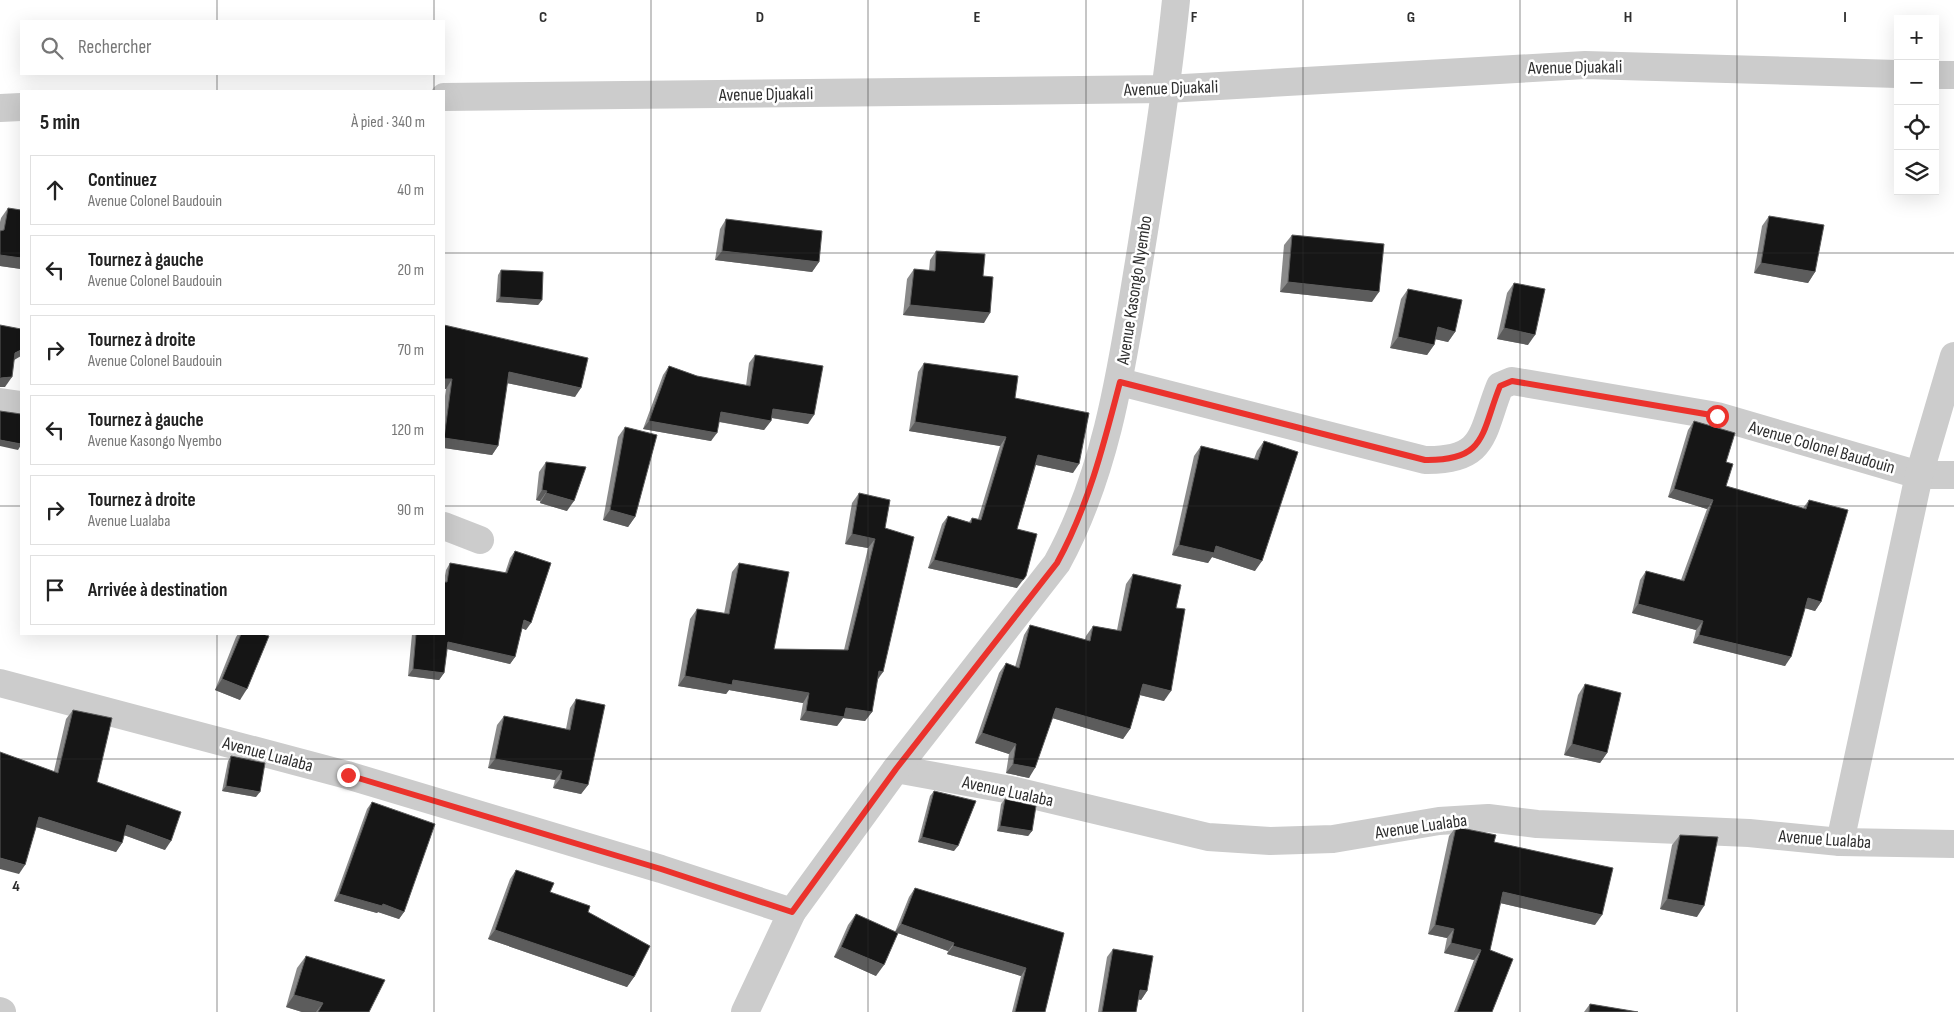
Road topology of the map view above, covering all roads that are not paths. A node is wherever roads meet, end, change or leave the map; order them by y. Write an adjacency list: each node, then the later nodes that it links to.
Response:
1 (1176, 0): 5 (street, Avenue Kasongo Nyembo)
2 (1894, 74): 5 (street, Avenue Djuakali)
3 (1939, 75): 4 (street)
4 (1954, 75)
5 (1166, 89): 6 (street, Avenue Djuakali); 10 (street, Avenue Kasongo Nyembo)
6 (445, 97)
7 (20, 107): 8 (street)
8 (0, 108)
9 (1954, 356): 13 (street)
10 (1120, 382): 13 (street, Avenue Colonel Baudouin); 18 (street, Avenue Kasongo Nyembo)
11 (0, 402): 12 (street)
12 (20, 405)
13 (1919, 475): 14 (street, Avenue Colonel Baudouin); 19 (street)
14 (1954, 475)
15 (445, 526): 16 (street)
16 (480, 540)
17 (0, 683): 21 (street, Avenue Lualaba)
18 (896, 769): 19 (street, Avenue Lualaba); 21 (street, Avenue Kasongo Nyembo)
19 (1840, 842): 20 (street, Avenue Lualaba)
20 (1954, 844)
21 (792, 912): 22 (street, Avenue Kasongo Nyembo)
22 (745, 1012)

